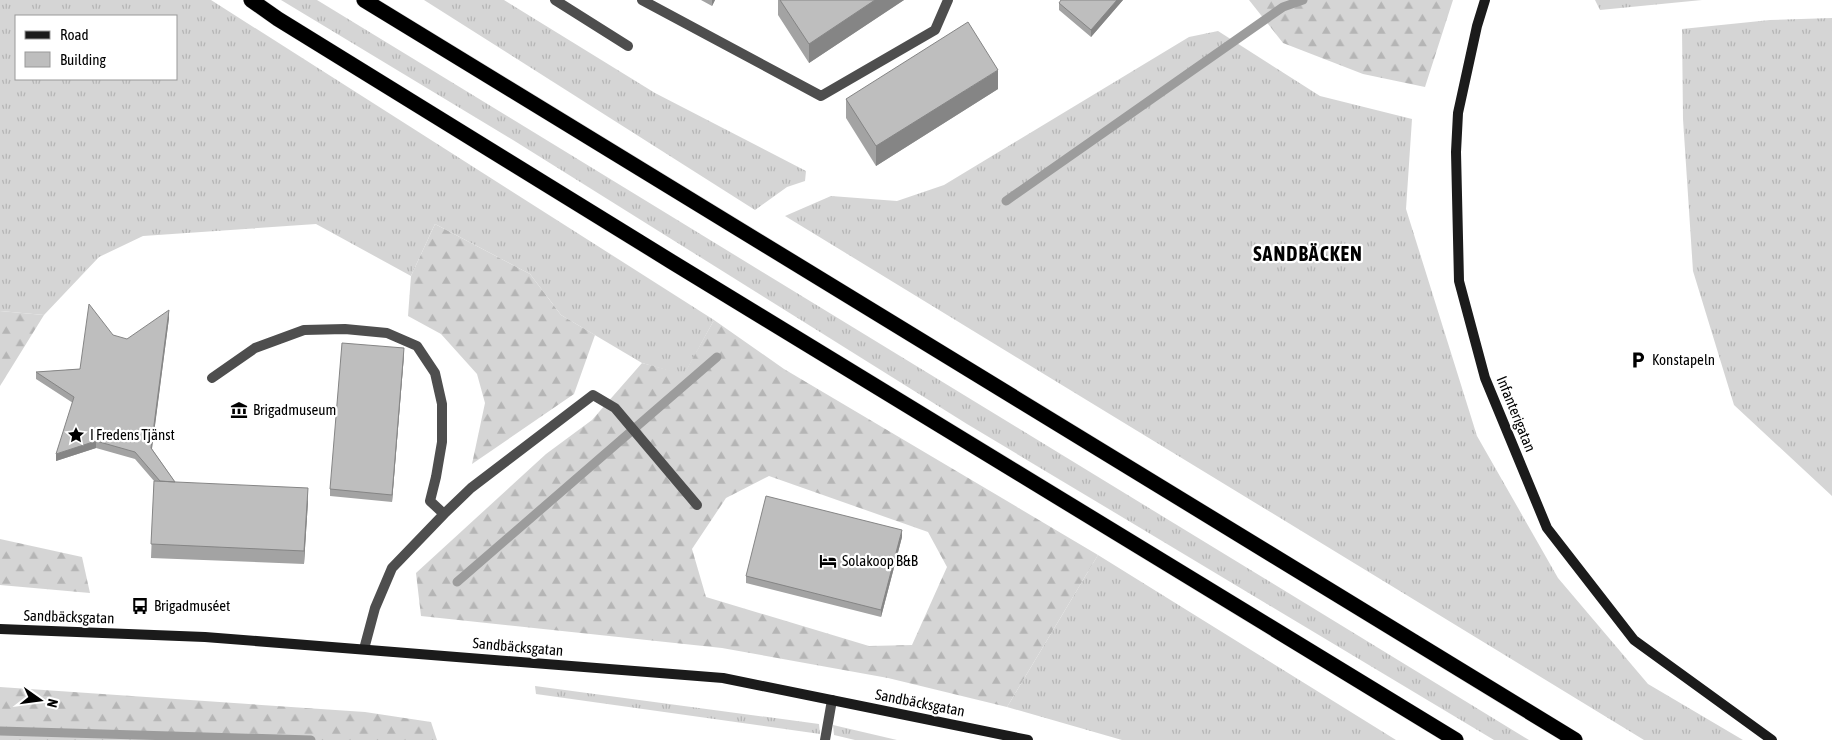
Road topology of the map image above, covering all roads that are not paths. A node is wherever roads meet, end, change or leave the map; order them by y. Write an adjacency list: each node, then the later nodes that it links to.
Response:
1 (252, 0): 16 (highway)
2 (364, 0): 17 (highway)
3 (555, 0): 7 (lane)
4 (642, 0): 5 (lane)
5 (948, 0)
6 (1485, 0): 18 (street, Infanterigatan)
7 (628, 46)
8 (212, 378): 10 (lane)
9 (697, 505): 10 (lane)
10 (444, 514): 12 (lane)
11 (0, 630): 12 (street, Sandbäcksgatan)
12 (364, 649): 13 (street, Sandbäcksgatan)
13 (832, 700): 14 (lane); 15 (street, Sandbäcksgatan)
14 (825, 740)
15 (1028, 740)
16 (1456, 740)
17 (1575, 740)
18 (1772, 740)

